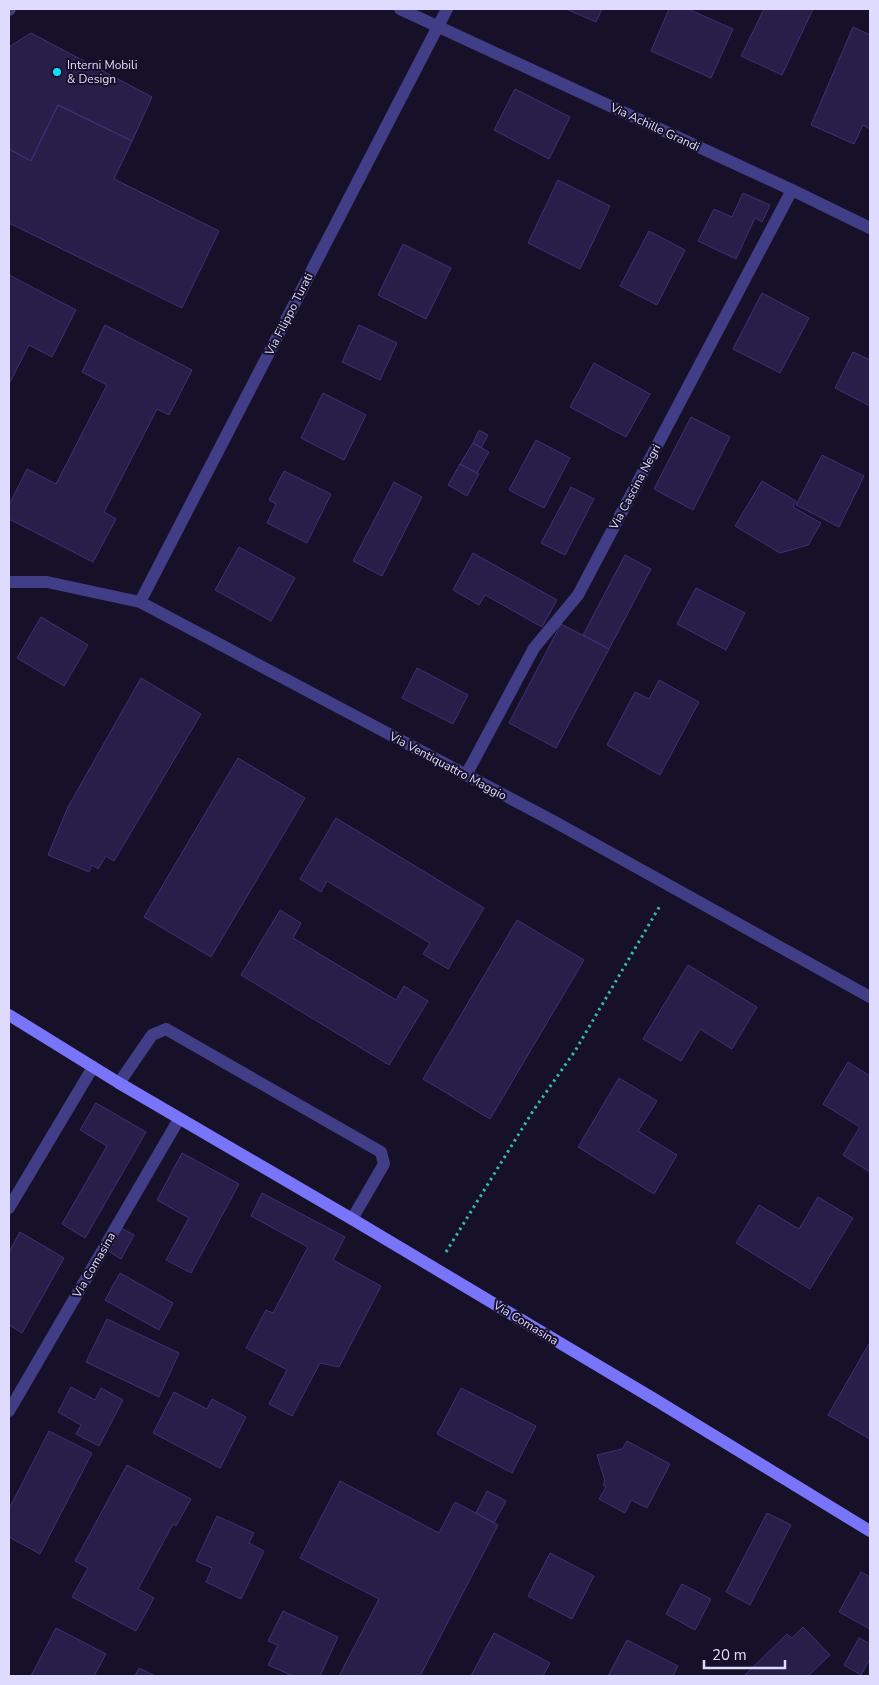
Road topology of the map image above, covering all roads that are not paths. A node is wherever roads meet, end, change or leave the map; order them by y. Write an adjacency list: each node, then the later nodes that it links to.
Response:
1 (400, 9): 3 (street, Via Achille Grandi)
2 (447, 9): 3 (street, Via Filippo Turati)
3 (438, 27): 4 (street, Via Achille Grandi); 7 (street, Via Filippo Turati)
4 (792, 190): 5 (street, Via Achille Grandi); 8 (street, Via Cascina Negri)
5 (870, 228)
6 (9, 582): 7 (street, Via Ventiquattro Maggio)
7 (140, 602): 8 (street, Via Ventiquattro Maggio)
8 (466, 775): 9 (street, Via Ventiquattro Maggio)
9 (870, 997)
10 (9, 1015): 11 (street, Via Comasina)
11 (92, 1067): 12 (street, Via Comasina); 14 (street)
12 (119, 1083): 13 (street, Via Comasina); 15 (street)
13 (179, 1119): 15 (street, Via Comasina); 16 (street, Via Comasina)
14 (9, 1208)
15 (352, 1219): 17 (street, Via Comasina)
16 (9, 1411)
17 (870, 1530)

